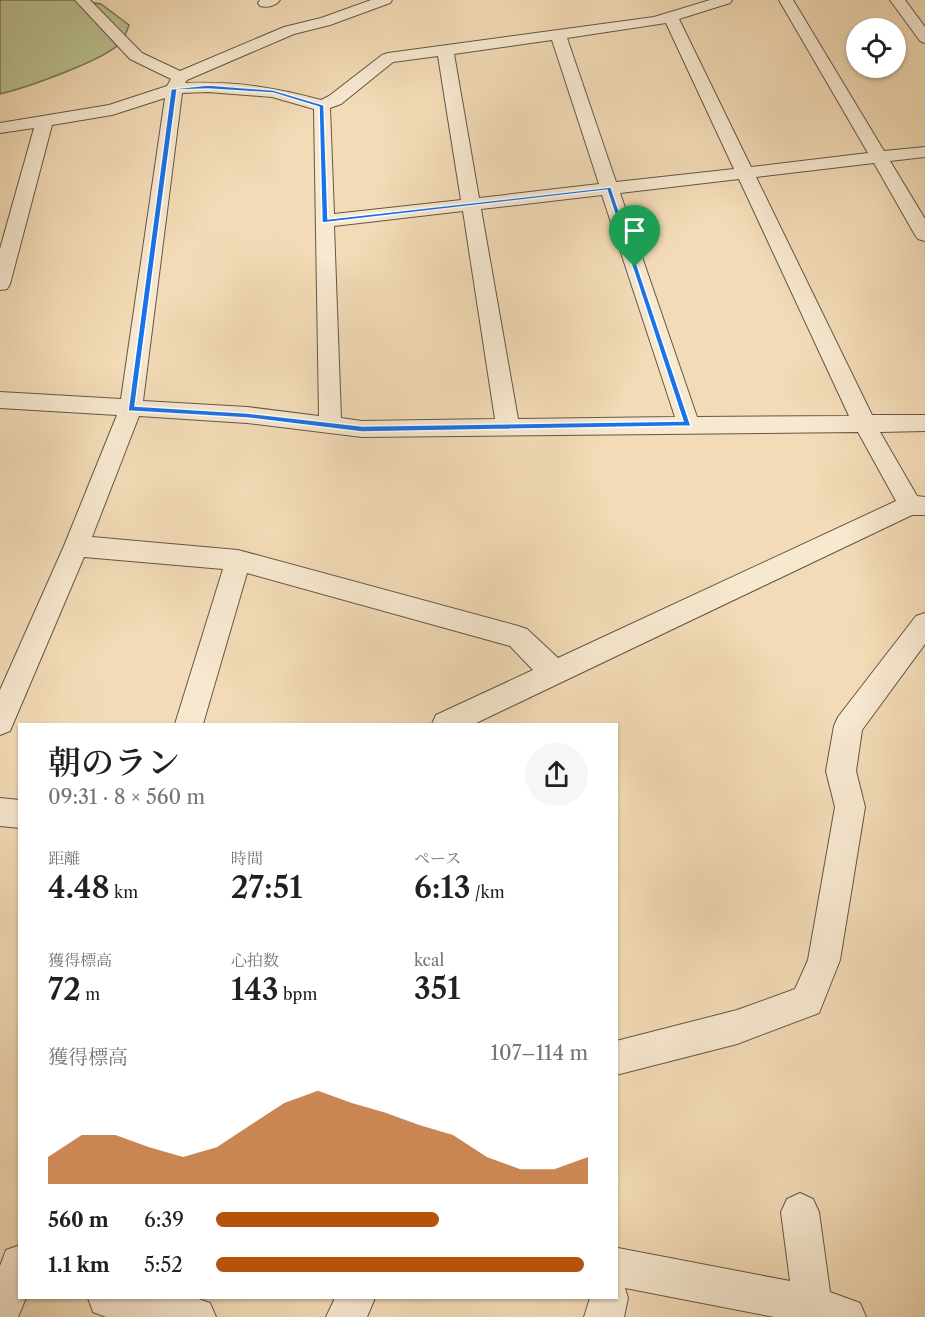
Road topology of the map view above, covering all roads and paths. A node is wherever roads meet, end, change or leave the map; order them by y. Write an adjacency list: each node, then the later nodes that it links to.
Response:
1 (82, 0): 10 (street)
2 (385, 0): 10 (street)
3 (725, 0): 6 (street)
4 (786, 0): 15 (street)
5 (897, 0): 8 (street)
6 (671, 17): 7 (street); 16 (street)
7 (558, 34): 9 (street); 17 (street)
8 (925, 36)
9 (445, 49): 11 (street); 18 (street)
10 (177, 83): 11 (street); 12 (street); 23 (street)
11 (322, 106): 19 (street)
12 (44, 123): 13 (street); 21 (street)
13 (0, 128)
14 (925, 152): 15 (street)
15 (879, 157): 16 (street); 20 (street)
16 (745, 172): 17 (street); 24 (street)
17 (609, 188): 18 (street); 26 (street)
18 (472, 205): 19 (street); 28 (street)
19 (325, 221): 27 (street)
20 (925, 235)
21 (0, 284)
22 (0, 400): 23 (street)
23 (131, 409): 27 (street); 30 (street)
24 (864, 423): 25 (street); 26 (street); 29 (street)
25 (925, 423)
26 (688, 424): 28 (street)
27 (330, 426): 28 (street)
28 (508, 428)
29 (918, 506): 33 (street)
30 (76, 546): 31 (street); 34 (street)
31 (238, 561): 33 (street); 35 (street)
32 (925, 624): 39 (street)
33 (554, 672): 36 (street)
34 (0, 722)
35 (189, 723)
36 (448, 723)
37 (0, 812): 38 (street)
38 (18, 814)
39 (618, 1057)
40 (800, 1212): 47 (street)
41 (618, 1267): 47 (street)
42 (13, 1274): 46 (street)
43 (112, 1299): 48 (street)
44 (355, 1299): 49 (street)
45 (609, 1299): 50 (street)
46 (0, 1312)
47 (824, 1313)
48 (196, 1317)
49 (346, 1317)
50 (604, 1317)

